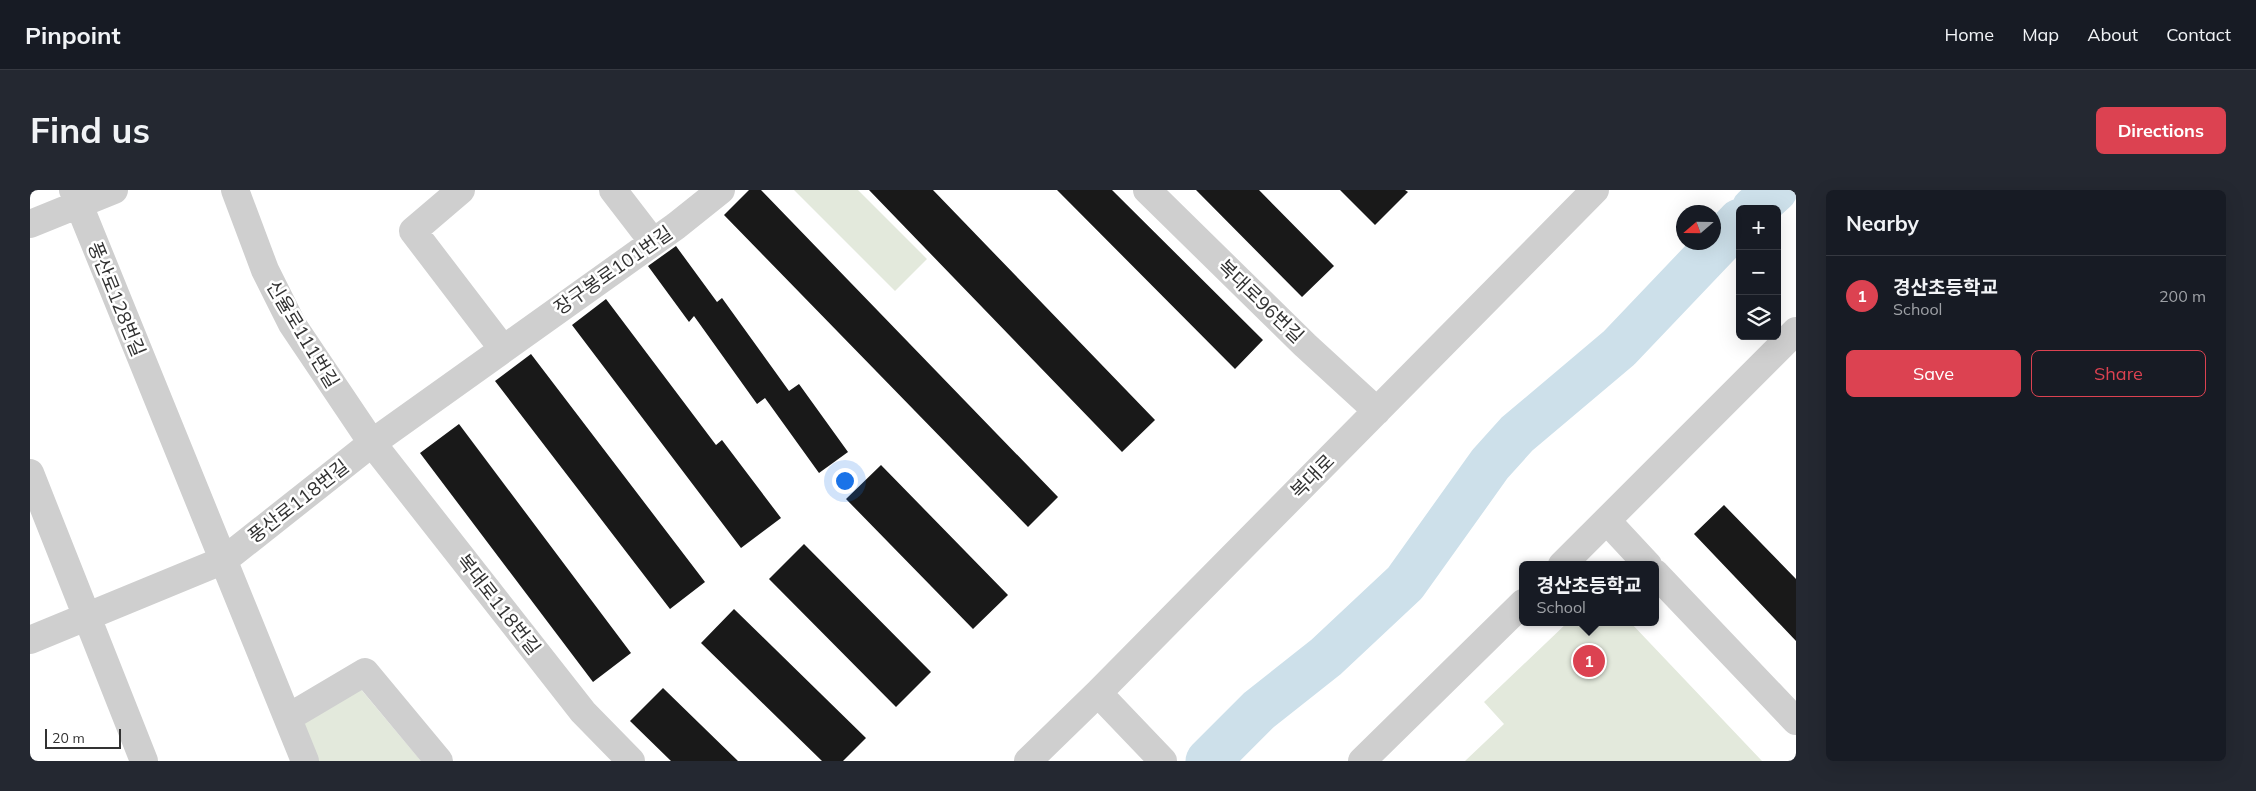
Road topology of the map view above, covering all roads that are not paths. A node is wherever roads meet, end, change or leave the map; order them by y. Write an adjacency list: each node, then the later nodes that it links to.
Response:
1 (114, 190): 8 (street)
2 (235, 190): 14 (street, 신율로111번길)
3 (461, 190): 12 (street)
4 (613, 190): 10 (street)
5 (722, 190): 10 (street, 장구봉로101번길)
6 (1147, 190): 13 (street, 복대로96번길)
7 (1595, 190): 13 (street, 복대로)
8 (76, 197): 9 (street); 17 (street, 풍산로128번길)
9 (30, 224)
10 (653, 242): 12 (street, 장구봉로101번길)
11 (1796, 331): 16 (street)
12 (503, 349): 14 (street, 장구봉로101번길)
13 (1377, 411): 24 (street, 복대로)
14 (372, 443): 17 (street, 풍산로118번길); 30 (street, 복대로118번길)
15 (30, 473): 22 (street)
16 (1607, 522): 18 (street); 19 (street)
17 (224, 560): 22 (street, 풍산로118번길); 25 (street)
18 (1566, 561)
19 (1644, 561)
20 (1659, 577): 26 (street)
21 (1519, 607): 33 (street)
22 (88, 617): 23 (street, 풍산로118번길); 27 (street)
23 (30, 640)
24 (1098, 693): 31 (street, 복대로); 32 (street)
25 (289, 718): 28 (street); 29 (street)
26 (1796, 721)
27 (144, 761)
28 (305, 761)
29 (439, 761)
30 (631, 761)
31 (1028, 761)
32 (1163, 761)
33 (1362, 761)

